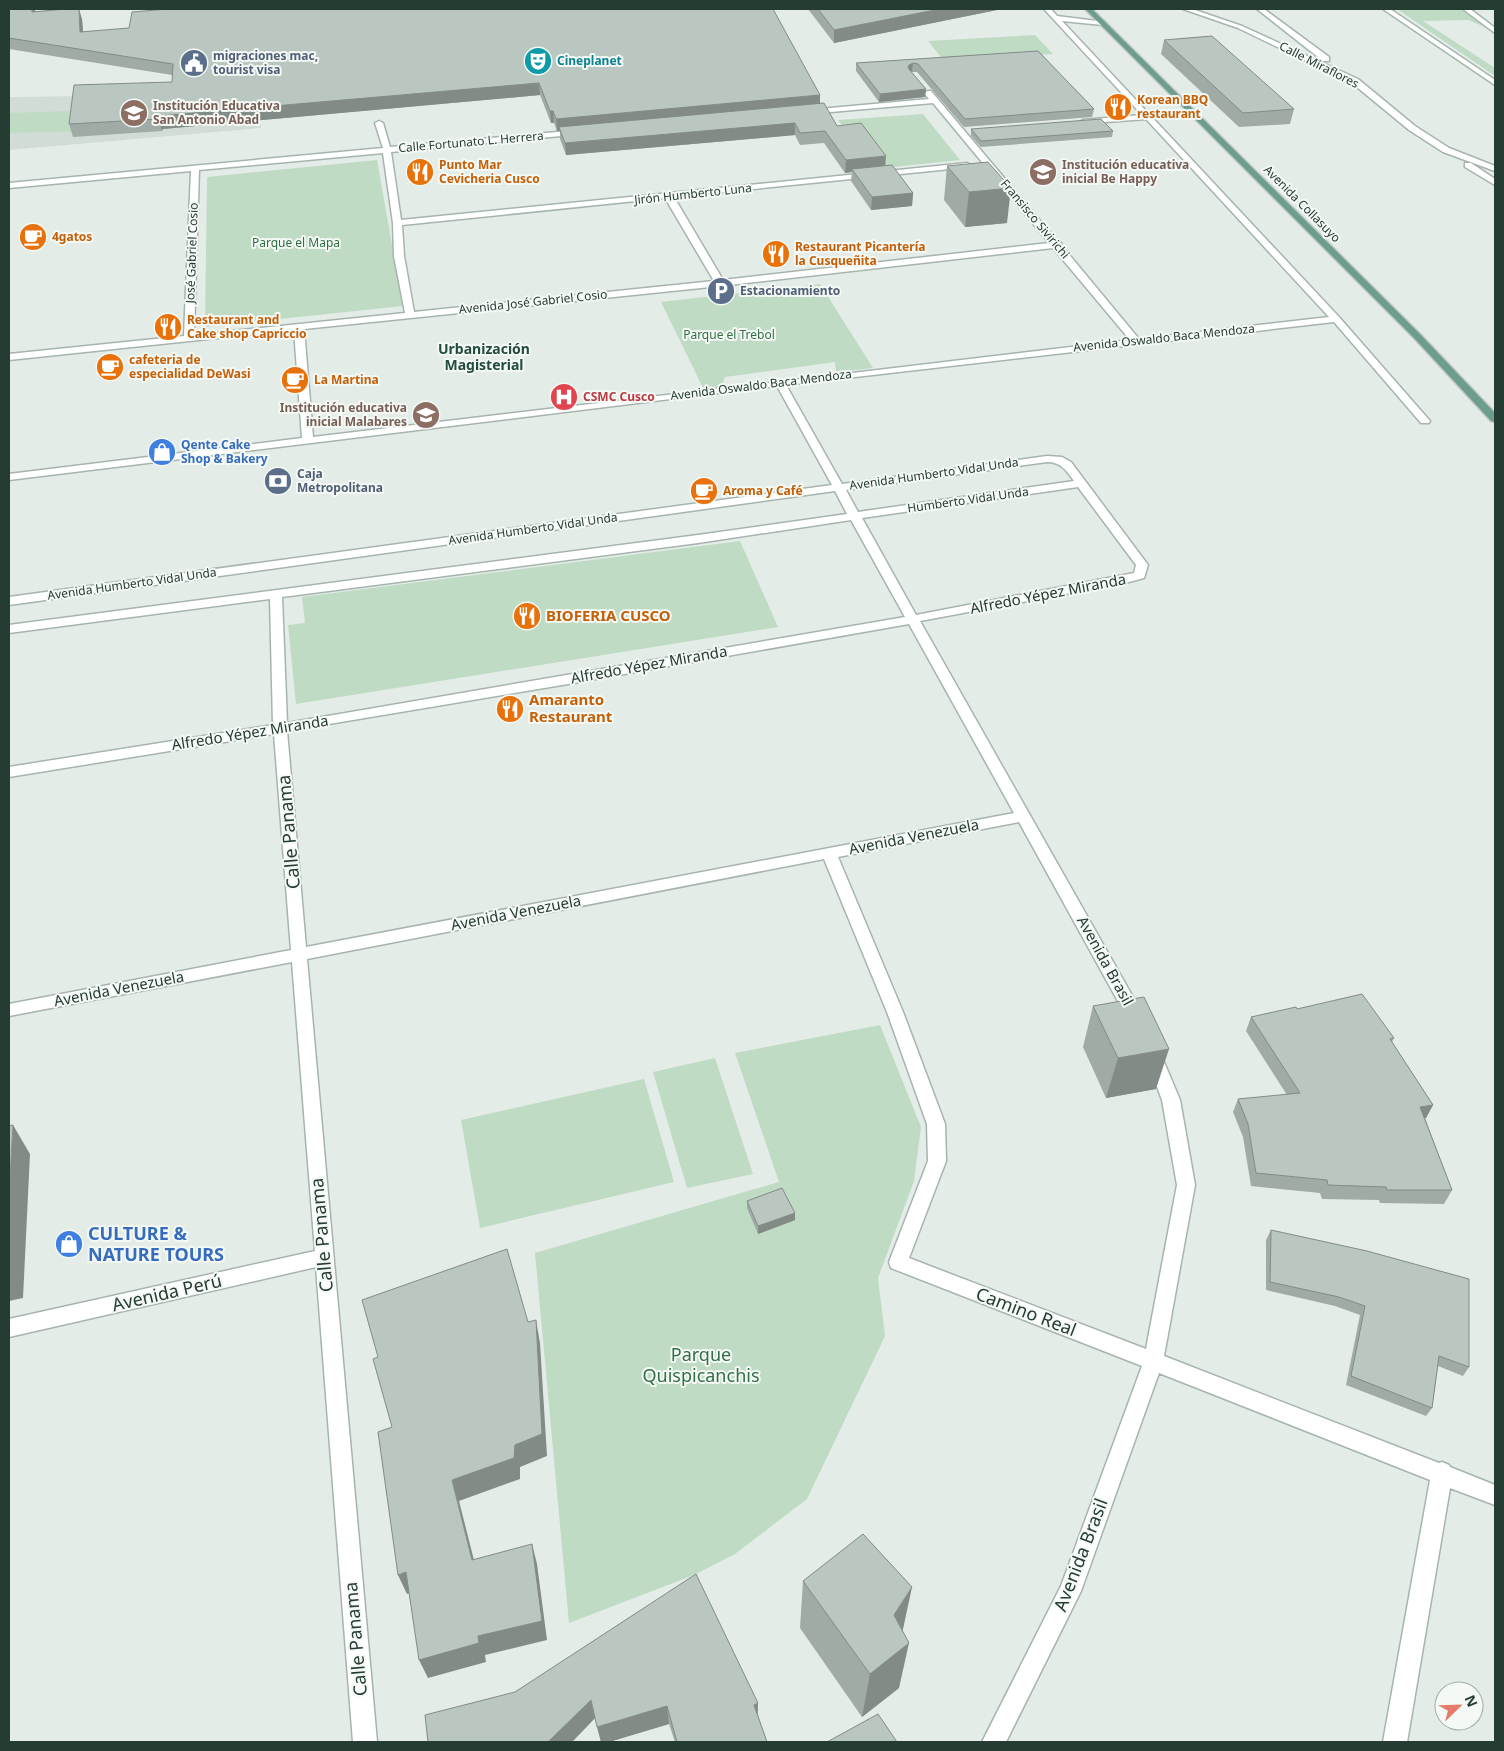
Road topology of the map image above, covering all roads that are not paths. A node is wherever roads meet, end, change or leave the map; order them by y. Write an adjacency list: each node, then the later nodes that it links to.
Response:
1 (1047, 9): 7 (street)
2 (1088, 9): 8 (main road, Avenida Collasuyo)
3 (1186, 9): 10 (street, Calle Miraflores)
4 (1260, 9): 10 (street)
5 (1386, 9): 11 (street)
6 (1466, 9): 9 (street)
7 (1056, 18): 8 (street); 15 (street)
8 (1103, 23): 39 (main road, Avenida Collasuyo)
9 (1495, 31)
10 (1355, 81): 22 (street, Calle Miraflores)
11 (1495, 83)
12 (924, 88): 13 (street, Fransisco Sivirichi)
13 (934, 101): 14 (street); 20 (street, Fransisco Sivirichi)
14 (795, 113)
15 (1146, 117): 16 (street); 33 (street)
16 (1078, 122)
17 (379, 123): 21 (street)
18 (970, 131): 20 (street)
19 (586, 132): 21 (street, Calle Fortunato L. Herrera)
20 (960, 132): 23 (street, Fransisco Sivirichi)
21 (387, 149): 24 (street, Calle Fortunato L. Herrera); 29 (street)
22 (1446, 150): 25 (street, Calle Miraflores); 26 (street)
23 (988, 163): 28 (street, Jirón Humberto Luna); 30 (street, Fransisco Sivirichi)
24 (195, 168): 27 (street, Calle Fortunato L. Herrera); 35 (street, José Gabriel Cosio)
25 (1495, 169)
26 (1495, 183)
27 (9, 184)
28 (669, 197): 29 (street, Jirón Humberto Luna); 31 (street)
29 (397, 223): 32 (street)
30 (1058, 245): 31 (street, Avenida José Gabriel Cosio); 36 (street, Fransisco Sivirichi)
31 (720, 283): 32 (street, Avenida José Gabriel Cosio)
32 (410, 314): 34 (street, Avenida José Gabriel Cosio)
33 (1336, 319): 36 (street, Avenida Oswaldo Baca Mendoza); 40 (street)
34 (300, 326): 35 (street, Avenida José Gabriel Cosio); 41 (street)
35 (189, 338): 37 (street, Avenida José Gabriel Cosio)
36 (1136, 341): 38 (street, Avenida Oswaldo Baca Mendoza)
37 (9, 357)
38 (780, 383): 41 (street, Avenida Oswaldo Baca Mendoza); 44 (street, Avenida Brasil)
39 (1495, 419)
40 (1425, 421)
41 (308, 441): 42 (street, Avenida Oswaldo Baca Mendoza)
42 (9, 477)
43 (1080, 483): 44 (street, Avenida Humberto Vidal Unda); 45 (street, Humberto Vidal Unda); 48 (street, Alfredo Yépez Miranda)
44 (838, 487): 45 (street, Avenida Brasil); 47 (street, Avenida Humberto Vidal Unda)
45 (855, 517): 46 (street, Avenida Humberto Vidal Unda); 48 (street, Avenida Brasil)
46 (276, 593): 49 (street, Avenida Humberto Vidal Unda); 50 (street, Calle Panama)
47 (9, 601)
48 (914, 620): 50 (street, Alfredo Yépez Miranda); 52 (street, Avenida Brasil)
49 (9, 629)
50 (280, 728): 51 (street, Alfredo Yépez Miranda); 54 (street, Calle Panama)
51 (9, 772)
52 (1024, 816): 53 (street, Avenida Venezuela); 58 (street, Avenida Brasil)
53 (829, 853): 54 (street, Avenida Venezuela); 58 (street, Camino Real)
54 (299, 954): 55 (street, Avenida Venezuela); 56 (street, Calle Panama)
55 (9, 1010)
56 (324, 1257): 57 (street, Avenida Perú); 61 (street, Calle Panama)
57 (9, 1328)
58 (1153, 1362): 59 (street); 62 (street, Avenida Brasil)
59 (1442, 1472): 60 (street); 63 (street)
60 (1495, 1495)
61 (365, 1742)
62 (994, 1742)
63 (1395, 1742)

